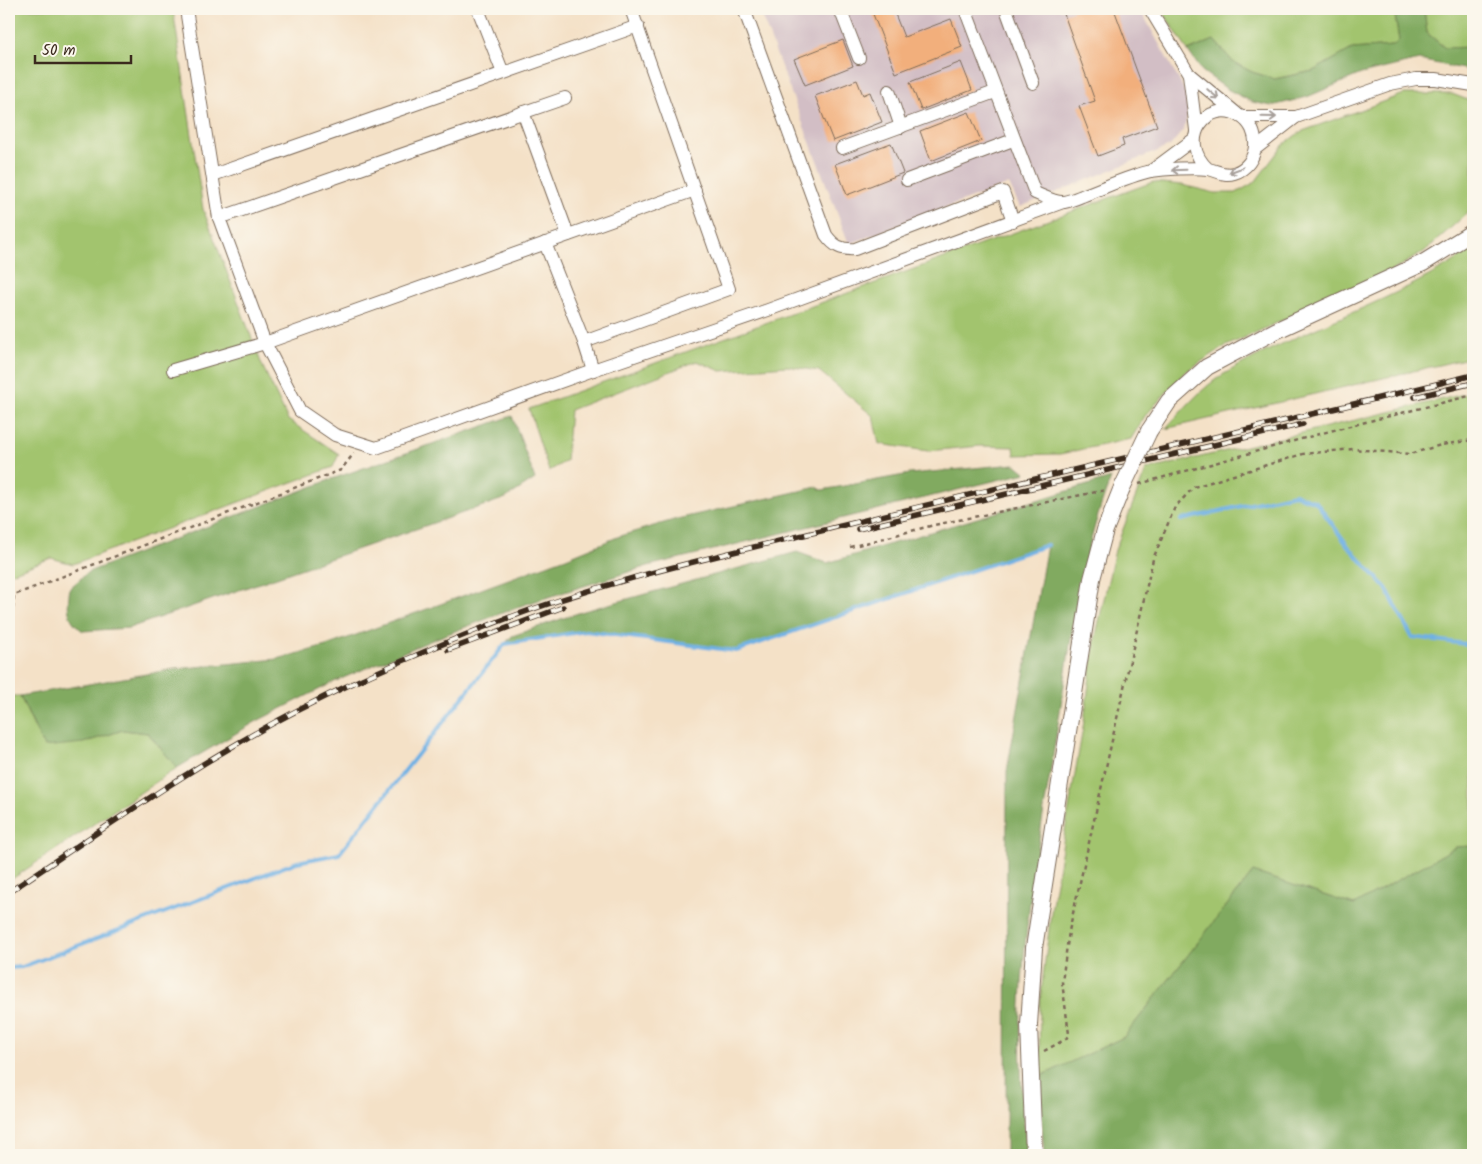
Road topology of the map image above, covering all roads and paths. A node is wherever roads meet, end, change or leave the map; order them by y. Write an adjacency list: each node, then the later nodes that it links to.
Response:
1 (188, 9): 30 (street)
2 (478, 9): 11 (street)
3 (631, 9): 9 (street)
4 (744, 9): 35 (street)
5 (840, 9): 10 (street)
6 (1006, 9): 13 (street)
7 (1150, 9): 12 (street)
8 (968, 10): 18 (street)
9 (638, 26): 11 (street); 32 (street)
10 (859, 58)
11 (503, 73): 30 (street)
12 (1189, 74): 21 (street, one-way to 21); 24 (street)
13 (1033, 83)
14 (1460, 84): 15 (street); 16 (street); 22 (street)
15 (1473, 85)
16 (1473, 89)
17 (889, 91): 23 (street)
18 (995, 92): 23 (street); 25 (street)
19 (565, 98): 20 (street)
20 (523, 112): 34 (street); 37 (street)
21 (1239, 115): 22 (street, one-way to 22); 24 (street); 27 (street)
22 (1296, 117): 27 (street)
23 (900, 127): 26 (street)
24 (1195, 135): 28 (street); 29 (street)
25 (1013, 140): 31 (street); 33 (street)
26 (842, 148)
27 (1255, 149): 28 (street, one-way to 28)
28 (1208, 169): 29 (street, one-way to 29)
29 (1151, 171): 33 (street)
30 (212, 175): 34 (street)
31 (906, 180)
32 (695, 190): 37 (street); 39 (street)
33 (1063, 202): 35 (street)
34 (219, 218): 40 (street)
35 (1013, 221): 42 (street)
36 (1472, 232): 46 (main road, bridge)
37 (568, 235): 38 (street)
38 (545, 243): 39 (street); 40 (street)
39 (584, 342): 42 (street)
40 (265, 343): 41 (street); 45 (street)
41 (173, 370)
42 (593, 370): 45 (street)
43 (1473, 395): 46 (path)
44 (1473, 440): 49 (path)
45 (361, 444): 48 (path)
46 (1122, 488): 47 (path); 49 (main road)
47 (850, 547)
48 (9, 664)
49 (1030, 1058): 50 (main road)
50 (1034, 1155)

